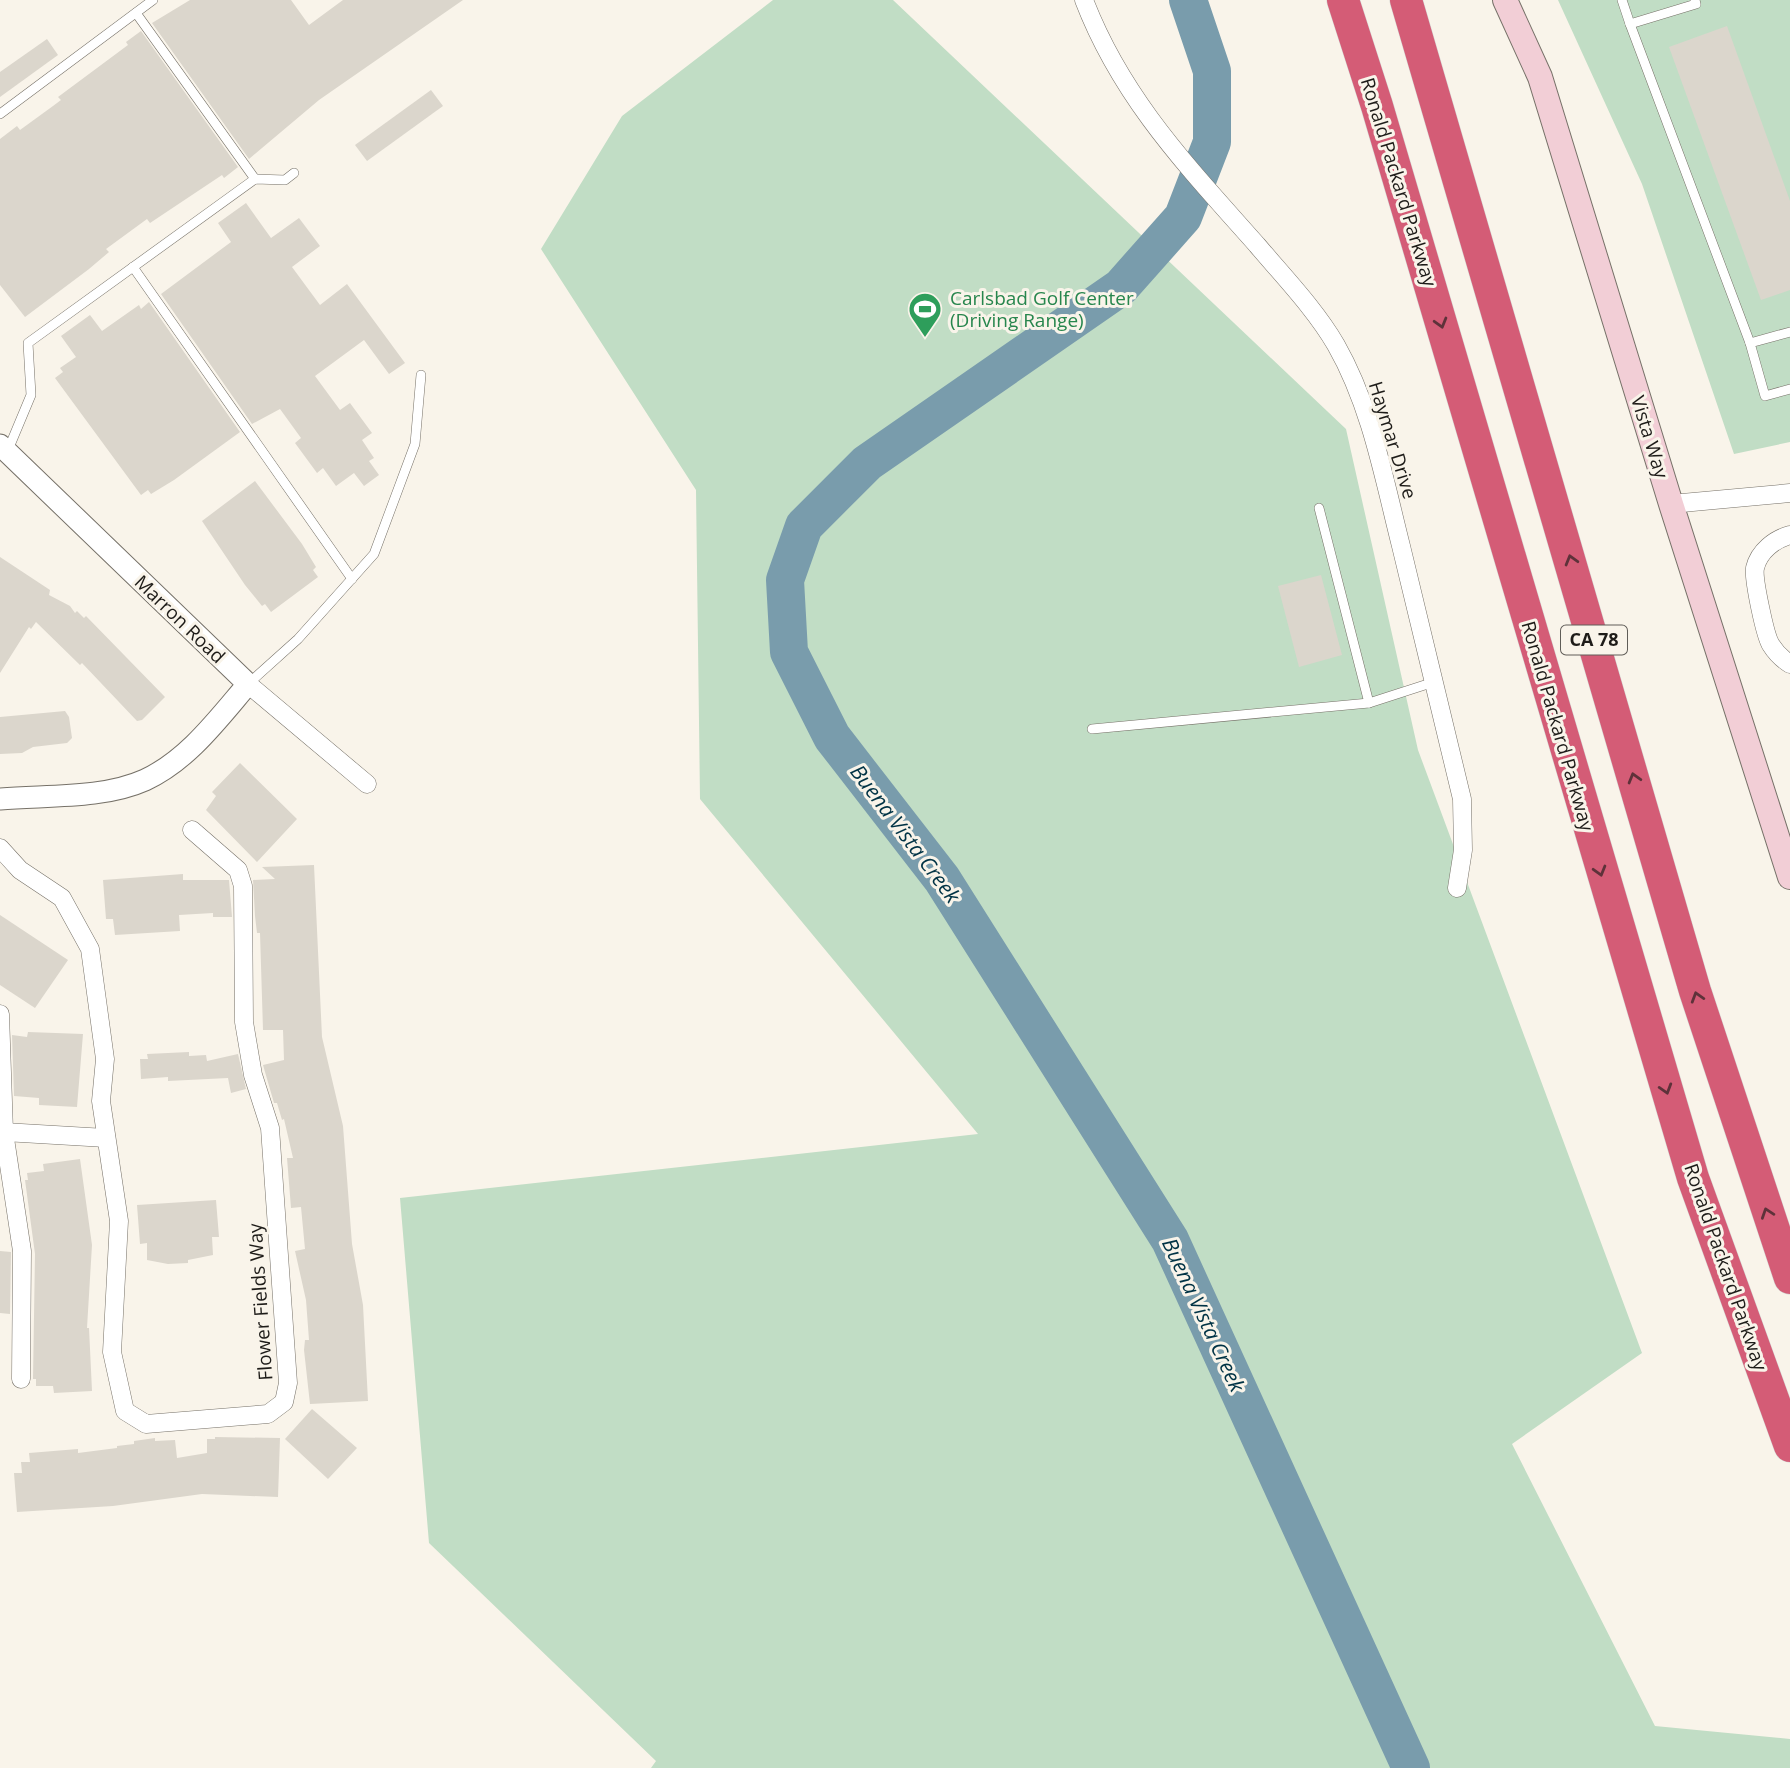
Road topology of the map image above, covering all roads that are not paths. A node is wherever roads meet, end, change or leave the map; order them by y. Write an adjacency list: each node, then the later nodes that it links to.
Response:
1 (153, 0): 8 (lane)
2 (1084, 0): 25 (street, Haymar Drive)
3 (1343, 0): 40 (highway, Ronald Packard Parkway / CA 78, one-way to 40)
4 (1405, 0): 38 (highway, CA 78, one-way to 4)
5 (1505, 0): 20 (main road, Vista Way)
6 (1622, 0): 9 (lane)
7 (1695, 0): 9 (lane)
8 (135, 13): 10 (lane); 12 (lane)
9 (1630, 24): 15 (lane)
10 (0, 114)
11 (294, 173): 12 (lane)
12 (255, 179): 13 (lane)
13 (132, 267): 18 (lane); 23 (lane)
14 (1790, 332): 15 (lane)
15 (1750, 344): 17 (lane)
16 (421, 375): 23 (lane)
17 (1790, 389)
18 (3, 448): 26 (street, Marron Road)
19 (1790, 493): 20 (street)
20 (1671, 504): 33 (main road, Vista Way)
21 (1319, 508): 27 (lane)
22 (1790, 535): 24 (street)
23 (352, 579): 26 (lane)
24 (1790, 664)
25 (1434, 682): 27 (lane); 34 (street, Haymar Drive)
26 (248, 684): 29 (street, Marron Road); 30 (street)
27 (1368, 702): 28 (lane)
28 (1093, 729)
29 (367, 784)
30 (0, 799)
31 (192, 830): 37 (street, Flower Fields Way)
32 (0, 848): 37 (street, Flower Fields Way)
33 (1790, 877)
34 (1457, 888)
35 (0, 1014): 36 (street)
36 (4, 1132): 37 (street); 39 (street)
37 (106, 1138)
38 (1790, 1278)
39 (21, 1379)
40 (1790, 1446)

